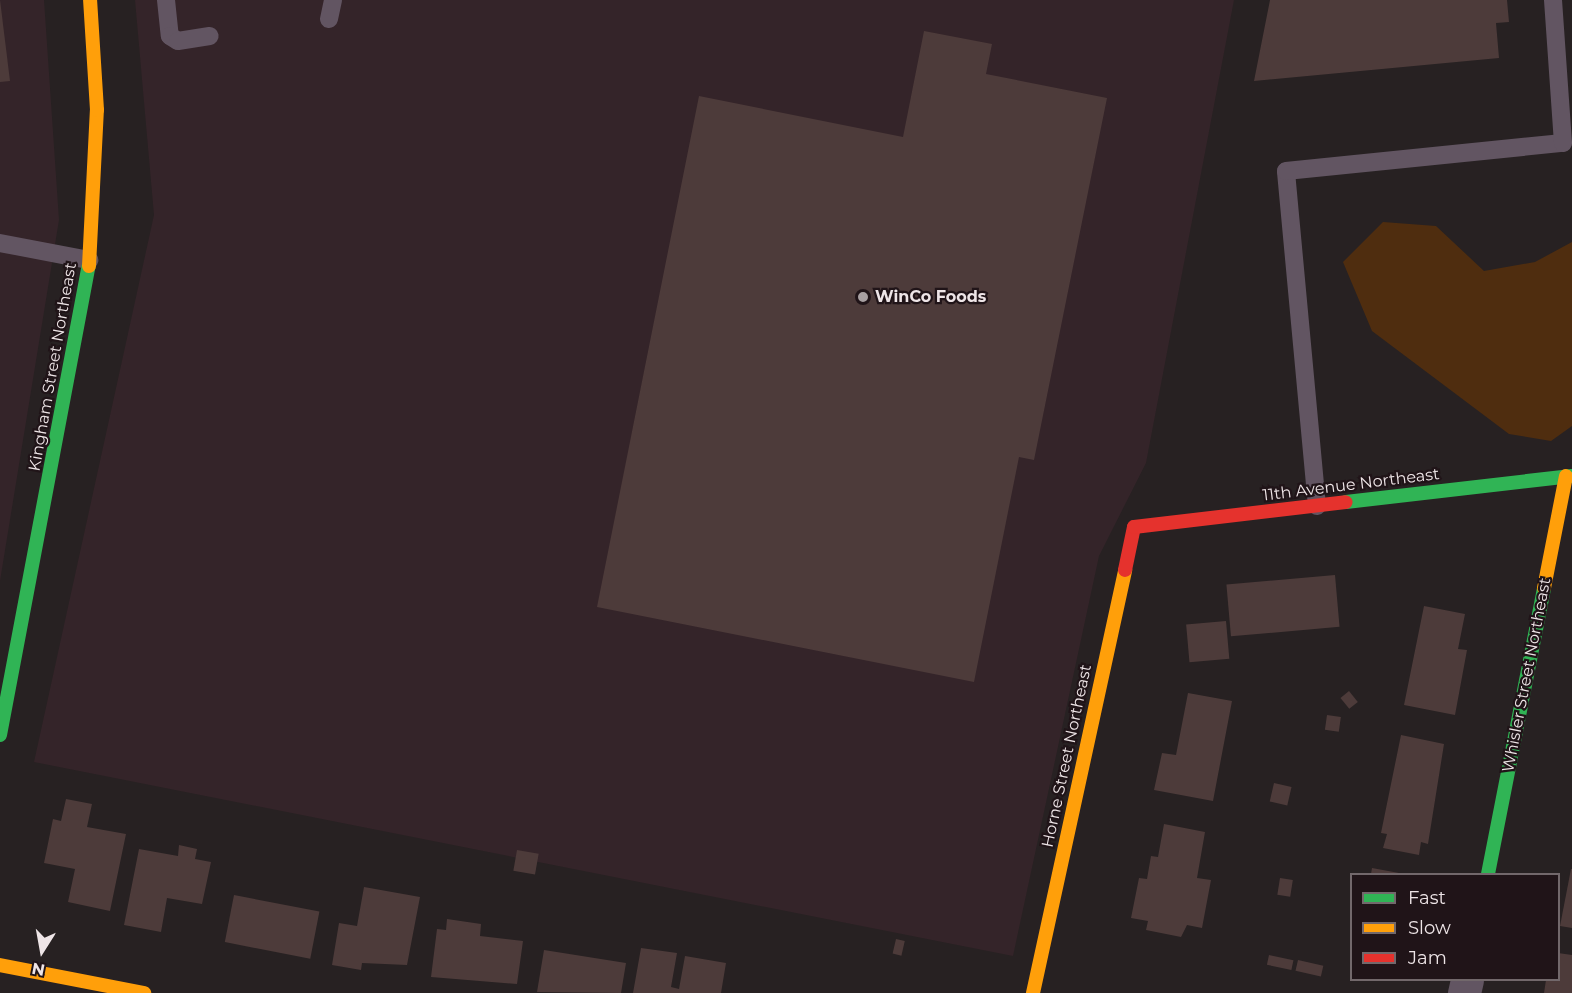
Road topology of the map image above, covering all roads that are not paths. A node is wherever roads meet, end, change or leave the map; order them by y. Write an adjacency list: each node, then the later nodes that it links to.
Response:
1 (90, 0): 8 (street, Kingham Street Northeast)
2 (166, 0): 6 (lane)
3 (333, 0): 5 (lane)
4 (1553, 0): 10 (lane)
5 (329, 19)
6 (210, 36)
7 (0, 243): 8 (lane)
8 (89, 260): 13 (street, Kingham Street Northeast)
9 (1569, 476): 10 (street, 11th Avenue Northeast); 15 (street, Whisler Street Northeast)
10 (1317, 506): 11 (street, 11th Avenue Northeast)
11 (1134, 526): 18 (street, Horne Street Northeast)
12 (0, 638): 13 (lane)
13 (19, 640): 14 (street, Kingham Street Northeast)
14 (0, 735)
15 (1488, 873)
16 (0, 965): 17 (street)
17 (144, 993)
18 (1034, 993)

